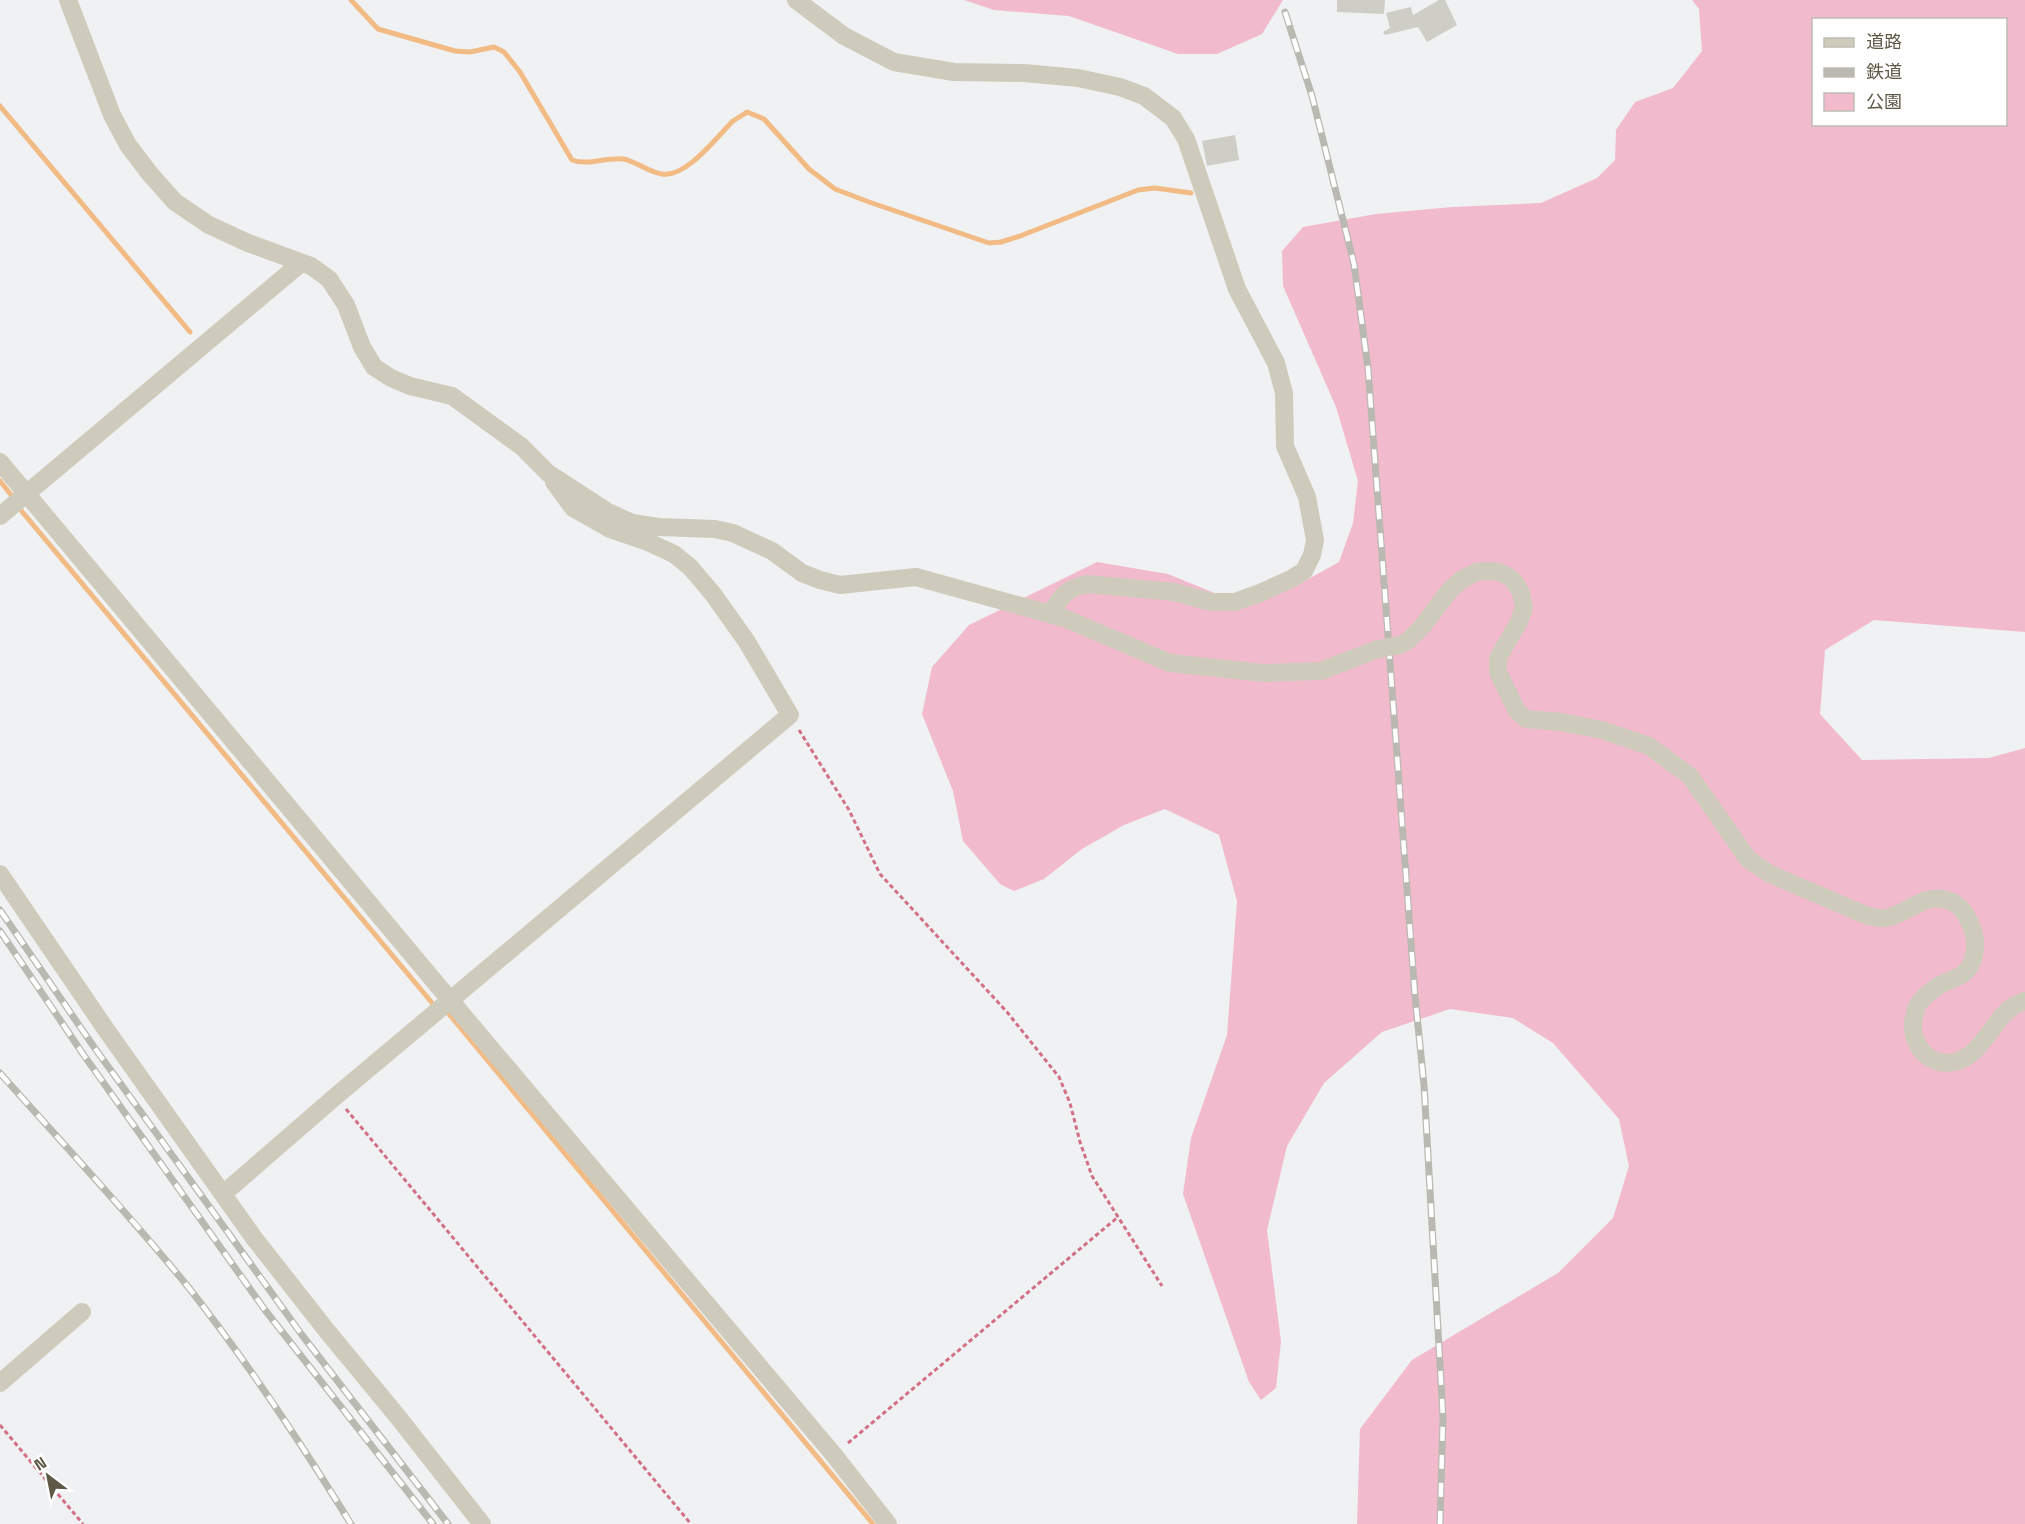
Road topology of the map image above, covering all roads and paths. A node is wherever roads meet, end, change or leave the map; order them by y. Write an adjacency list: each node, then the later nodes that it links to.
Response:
1 (68, 0): 3 (street)
2 (796, 0): 8 (street)
3 (301, 263): 5 (street); 6 (street)
4 (0, 462): 6 (street)
5 (548, 473): 8 (street); 9 (street)
6 (26, 494): 7 (street); 11 (street)
7 (0, 516)
8 (1051, 615): 12 (street, bridge)
9 (790, 715): 11 (street); 15 (path)
10 (0, 874): 14 (street)
11 (450, 1000): 13 (street); 20 (street)
12 (2025, 1001)
13 (336, 1096): 14 (street); 23 (path)
14 (222, 1194): 22 (street)
15 (1118, 1217): 16 (path); 20 (path)
16 (1162, 1286)
17 (82, 1312): 18 (street)
18 (0, 1383)
19 (0, 1425): 21 (path)
20 (834, 1455): 24 (street)
21 (83, 1524)
22 (482, 1524)
23 (692, 1524)
24 (888, 1524)

